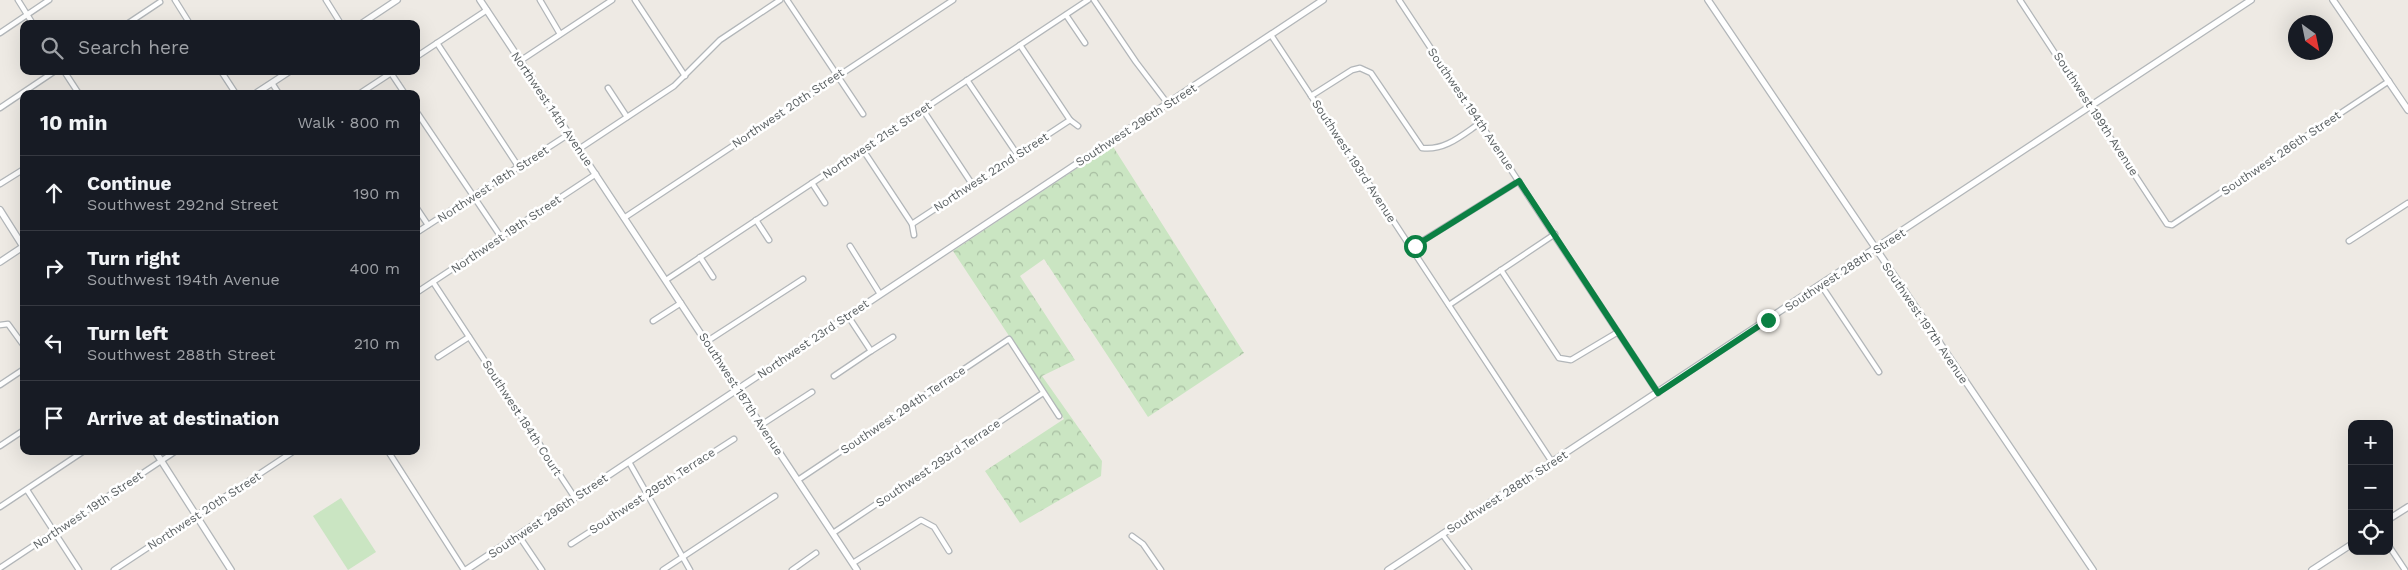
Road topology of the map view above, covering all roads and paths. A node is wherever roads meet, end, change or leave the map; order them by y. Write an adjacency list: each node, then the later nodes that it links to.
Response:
1 (18, 0): 23 (street)
2 (49, 0): 23 (street)
3 (175, 0): 27 (street)
4 (326, 0): 28 (street)
5 (397, 0): 29 (street)
6 (480, 0): 22 (street, Northwest 14th Avenue)
7 (540, 0): 31 (street)
8 (612, 0): 31 (street)
9 (635, 0): 45 (street)
10 (780, 0): 45 (street)
11 (787, 0): 44 (street)
12 (953, 0): 44 (street, Northwest 20th Street)
13 (1088, 0): 24 (street, Northwest 21st Street)
14 (1094, 0): 59 (street)
15 (1323, 0): 32 (street, Southwest 296th Street)
16 (1399, 0): 68 (street, Southwest 194th Avenue)
17 (1708, 0): 102 (street, Southwest 197th Avenue)
18 (2020, 0): 60 (street, Southwest 199th Avenue)
19 (2251, 0): 60 (street, Southwest 288th Street)
20 (2334, 0): 47 (street)
21 (160, 2): 26 (street)
22 (487, 10): 33 (street); 37 (street, Northwest 14th Avenue)
23 (27, 14): 25 (street); 30 (street)
24 (1066, 15): 34 (street); 35 (street, Northwest 21st Street)
25 (31, 20)
26 (133, 20)
27 (188, 20)
28 (338, 20)
29 (367, 20)
30 (0, 33)
31 (560, 34): 37 (street)
32 (1271, 35): 58 (street, Southwest 193rd Avenue); 59 (street, Southwest 296th Street)
33 (437, 43): 36 (street); 74 (street)
34 (1085, 43)
35 (1020, 45): 46 (street, Northwest 21st Street); 67 (street)
36 (420, 54)
37 (520, 61): 70 (street, Northwest 14th Avenue)
38 (49, 75): 50 (street)
39 (67, 75): 51 (street)
40 (224, 75): 52 (street)
41 (284, 75): 48 (street)
42 (388, 75): 55 (street)
43 (394, 75): 56 (street)
44 (838, 75): 64 (street); 86 (street, Northwest 20th Street)
45 (685, 76): 66 (street)
46 (968, 80): 62 (street, Northwest 21st Street); 73 (street)
47 (2389, 82): 63 (street); 90 (street, Southwest 286th Street)
48 (272, 83): 53 (street); 54 (street)
49 (608, 88): 66 (street)
50 (27, 90)
51 (76, 90)
52 (234, 90)
53 (261, 90)
54 (276, 90)
55 (365, 90)
56 (403, 90)
57 (20, 95): 61 (street)
58 (1312, 96): 68 (street); 99 (street, Southwest 193rd Avenue)
59 (1168, 104): 100 (street, Southwest 296th Street)
60 (2091, 106): 90 (street, Southwest 199th Avenue); 102 (street, Southwest 288th Street)
61 (0, 108)
62 (923, 110): 72 (street, Northwest 21st Street); 80 (street)
63 (2408, 110)
64 (863, 114)
65 (420, 117): 81 (street)
66 (627, 117): 71 (street)
67 (1070, 120): 69 (street); 73 (street, Northwest 22nd Street)
68 (1480, 122): 77 (street, Southwest 194th Avenue)
69 (1078, 126)
70 (569, 134): 71 (street, Northwest 14th Avenue); 74 (street, Northwest 18th Street)
71 (579, 149): 76 (street, Northwest 14th Avenue)
72 (862, 150): 78 (street, Northwest 21st Street); 88 (street)
73 (1017, 154): 80 (street, Northwest 22nd Street)
74 (518, 166): 81 (street, Northwest 18th Street)
75 (20, 171): 79 (street)
76 (596, 174): 86 (street, Northwest 14th Avenue); 94 (street, Northwest 19th Street)
77 (1519, 181): 92 (street, Southwest 194th Avenue); 99 (street)
78 (812, 183): 83 (street); 87 (street, Northwest 21st Street)
79 (0, 184)
80 (972, 184): 88 (street, Northwest 22nd Street)
81 (473, 196): 89 (street, Northwest 18th Street); 94 (street)
82 (2408, 203): 97 (street)
83 (825, 204)
84 (0, 210): 96 (street)
85 (420, 214): 89 (street)
86 (624, 218): 107 (street, Southwest 187th Avenue)
87 (756, 220): 95 (street); 103 (street, Northwest 21st Street)
88 (912, 224): 93 (street)
89 (428, 225): 91 (street, Northwest 18th Street)
90 (2172, 225)
91 (420, 230)
92 (1555, 234): 105 (street); 118 (street, Southwest 194th Avenue)
93 (914, 235)
94 (501, 237): 109 (street, Northwest 19th Street)
95 (769, 240)
96 (20, 241)
97 (2349, 241)
98 (850, 246): 112 (street)
99 (1411, 248): 114 (street, Southwest 193rd Avenue)
100 (948, 249): 112 (street, Northwest 23rd Street)
101 (20, 250): 104 (street)
102 (1876, 250): 110 (street, Southwest 288th Street); 180 (street, Southwest 197th Avenue)
103 (700, 258): 106 (street); 107 (street, Northwest 21st Street)
104 (0, 262)
105 (1501, 270): 114 (street); 118 (street)
106 (713, 277)
107 (666, 280): 113 (street, Southwest 187th Avenue)
108 (803, 280): 122 (street)
109 (433, 282): 111 (street, Northwest 19th Street); 119 (street, Southwest 184th Court)
110 (1822, 285): 126 (street); 132 (street, Southwest 288th Street)
111 (420, 290)
112 (880, 294): 115 (street, Northwest 23rd Street)
113 (681, 303): 116 (street); 122 (street, Southwest 187th Avenue)
114 (1449, 305): 145 (street, Southwest 193rd Avenue)
115 (848, 316): 123 (street); 129 (street, Northwest 23rd Street)
116 (653, 321)
117 (0, 324): 121 (street)
118 (1618, 332): 132 (street, Southwest 194th Avenue)
119 (469, 337): 124 (street); 150 (street, Southwest 184th Court)
120 (893, 337): 123 (street)
121 (20, 340)
122 (706, 342): 129 (street, Southwest 187th Avenue)
123 (871, 351): 127 (street)
124 (438, 357)
125 (20, 372): 128 (street)
126 (1879, 372)
127 (834, 376)
128 (0, 385)
129 (738, 390): 134 (street, Southwest 187th Avenue); 144 (street, Northwest 23rd Street)
130 (812, 392): 134 (street)
131 (1044, 393): 133 (street); 146 (street, Southwest 294th Terrace); 156 (street, Southwest 293rd Terrace)
132 (1658, 393): 145 (street, Southwest 288th Street)
133 (1059, 416)
134 (761, 425): 146 (street, Southwest 187th Avenue)
135 (20, 433): 137 (street)
136 (734, 439): 148 (street, Southwest 295th Terrace)
137 (0, 446)
138 (78, 455): 147 (street)
139 (157, 455): 143 (street)
140 (170, 455): 143 (street, Northwest 19th Street)
141 (288, 455): 153 (street, Northwest 20th Street)
142 (391, 455): 171 (street)
143 (161, 461): 153 (street); 155 (street, Northwest 19th Street)
144 (629, 462): 148 (street); 150 (street, Southwest 296th Street)
145 (1552, 462): 157 (street, Southwest 288th Street)
146 (798, 480): 156 (street, Southwest 187th Avenue)
147 (27, 490): 152 (street); 155 (street)
148 (647, 493): 160 (street, Southwest 295th Terrace); 165 (street)
149 (775, 496): 165 (street)
150 (575, 498): 158 (street, Southwest 296th Street)
151 (2408, 506): 154 (street)
152 (0, 507)
153 (196, 516): 169 (street, Northwest 20th Street); 170 (street)
154 (2393, 516)
155 (55, 532): 167 (street, Northwest 19th Street); 168 (street)
156 (833, 533): 166 (street, Southwest 187th Avenue)
157 (1442, 534): 178 (street, Southwest 288th Street); 179 (street)
158 (519, 536): 171 (street, Southwest 296th Street); 172 (street)
159 (1132, 536): 177 (street)
160 (571, 544)
161 (2348, 547): 181 (street)
162 (949, 551): 166 (street)
163 (2393, 552): 182 (street)
164 (816, 553): 175 (street)
165 (682, 558): 173 (street); 174 (street)
166 (853, 563): 176 (street, Southwest 187th Avenue)
167 (0, 568)
168 (79, 570)
169 (114, 570)
170 (231, 570)
171 (465, 570)
172 (542, 570)
173 (663, 570)
174 (690, 570)
175 (792, 570)
176 (857, 570)
177 (1161, 570)
178 (1388, 570)
179 (1469, 570)
180 (2093, 570)
181 (2312, 570)
182 (2405, 570)

